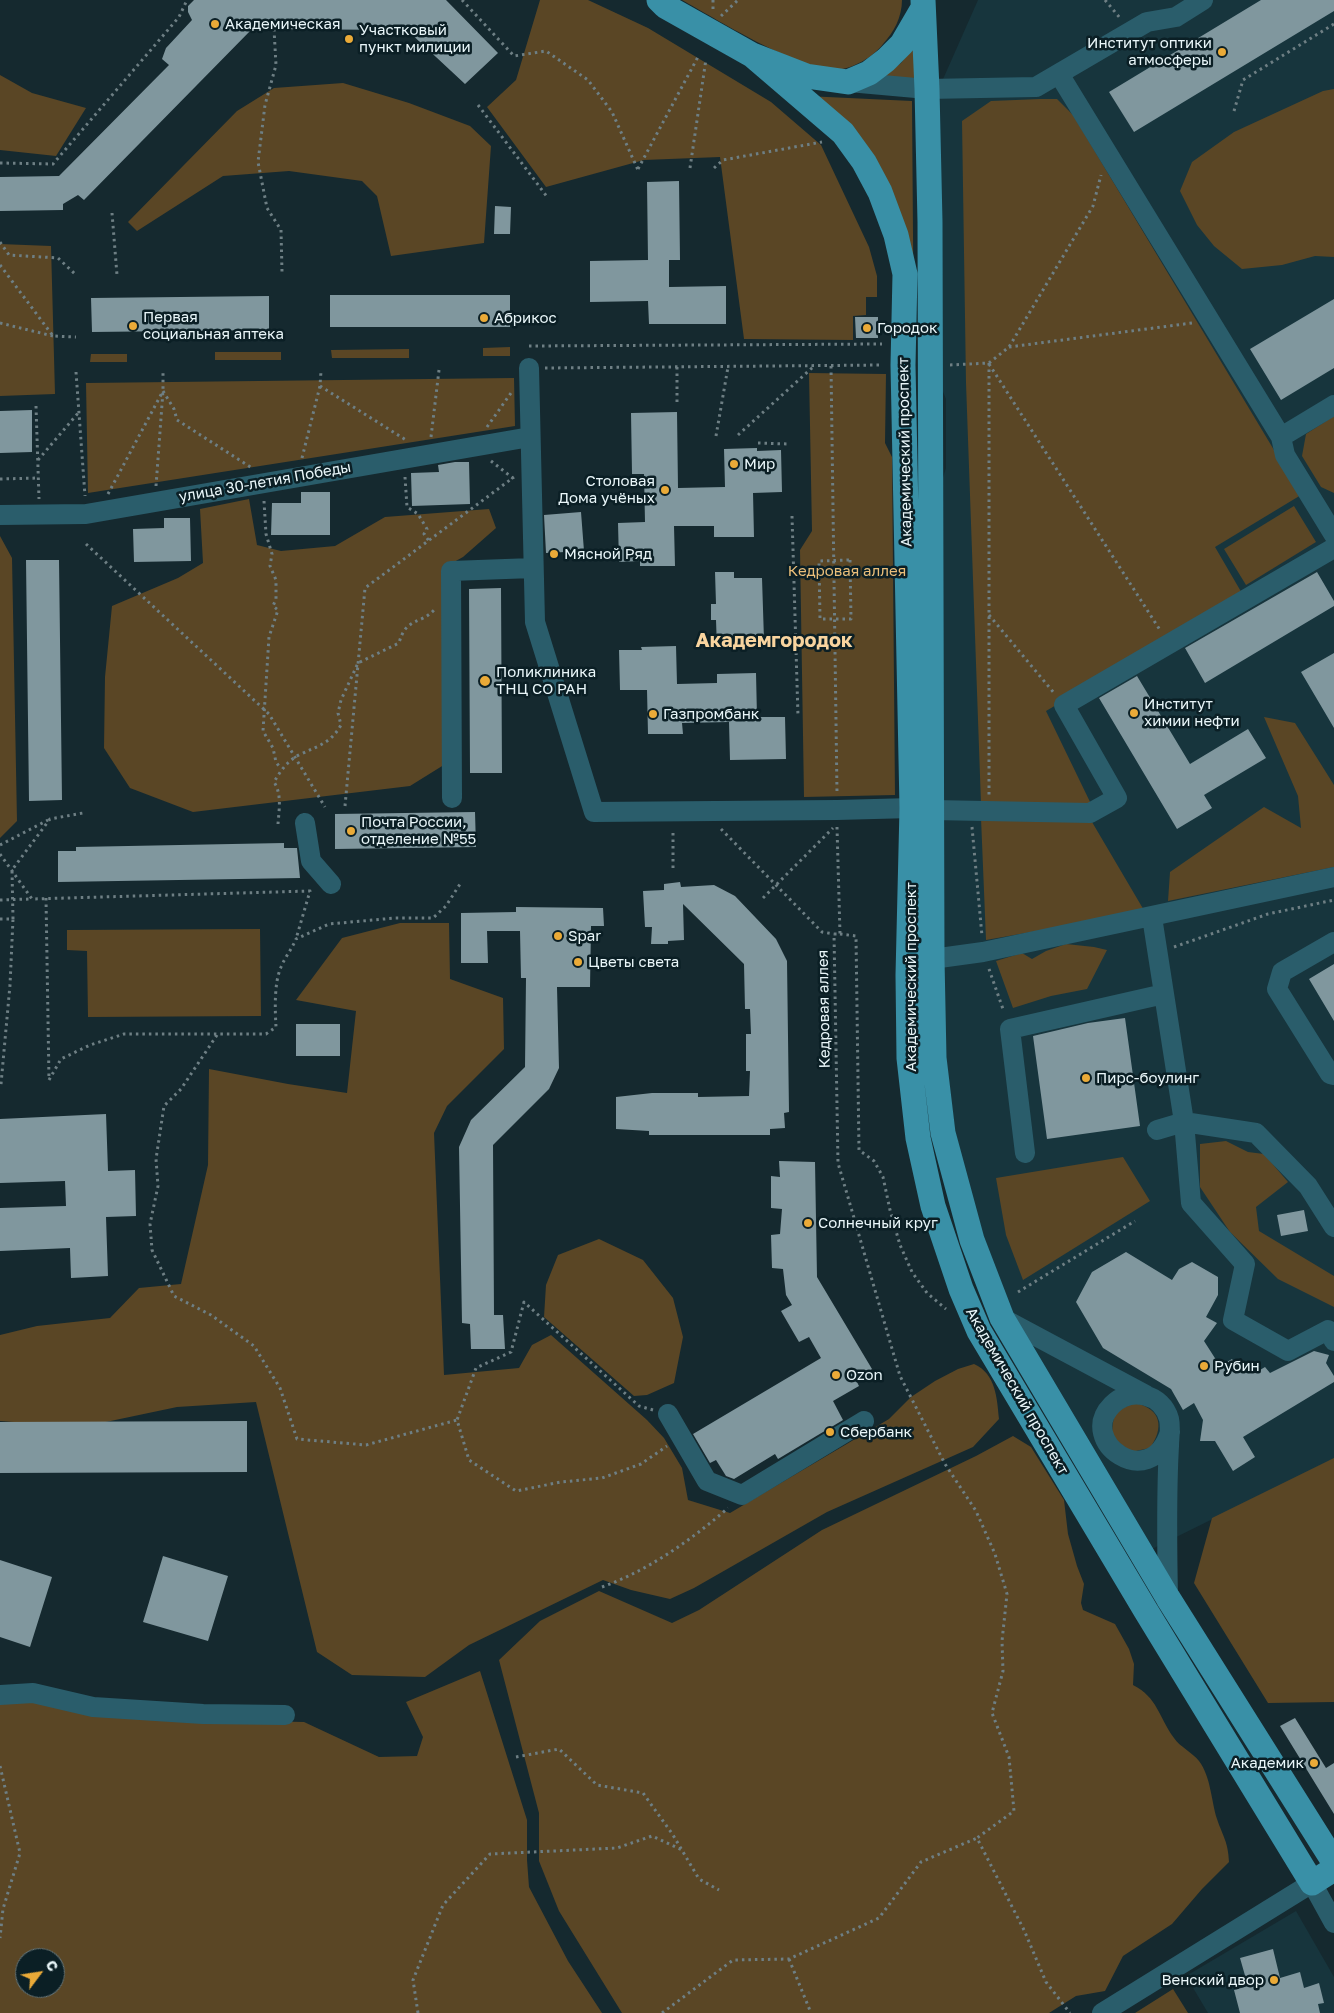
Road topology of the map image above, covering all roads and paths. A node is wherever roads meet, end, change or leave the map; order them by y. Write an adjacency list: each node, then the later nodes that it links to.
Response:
1 (187, 0): 20 (path)
2 (462, 0): 10 (path)
3 (738, 0): 7 (path)
4 (1203, 0): 13 (street)
5 (658, 2): 11 (main road)
6 (923, 4): 14 (main road); 15 (main road, Академический проспект)
7 (720, 18)
8 (1334, 24): 17 (path)
9 (274, 29): 27 (path)
10 (699, 55)
11 (752, 55): 14 (main road); 38 (main road, Академический проспект)
12 (706, 59): 21 (path)
13 (1059, 74): 15 (street); 19 (street)
14 (848, 82): 15 (street)
15 (927, 89): 39 (main road, Академический проспект)
16 (478, 105): 23 (path)
17 (1234, 111)
18 (824, 142): 22 (path)
19 (1107, 152): 30 (street); 36 (path)
20 (0, 163)
21 (690, 168)
22 (714, 168)
23 (548, 198)
24 (112, 213): 29 (path)
25 (0, 242): 28 (path)
26 (0, 265): 32 (path)
27 (282, 272)
28 (76, 275)
29 (117, 275)
30 (1210, 321): 36 (path); 58 (street)
31 (0, 323): 32 (path)
32 (53, 336): 33 (path)
33 (76, 337)
34 (882, 344): 35 (path)
35 (529, 346)
36 (1009, 347): 37 (path)
37 (988, 363): 39 (path); 81 (path); 83 (path)
38 (903, 365): 41 (path); 93 (main road, Академический проспект)
39 (929, 365): 93 (main road, Академический проспект)
40 (814, 366): 41 (path); 43 (path); 56 (path)
41 (831, 366): 78 (path, Кедровая аллея)
42 (677, 367): 43 (path); 44 (path); 51 (path)
43 (728, 367): 55 (path)
44 (529, 368): 57 (street)
45 (439, 370): 61 (path)
46 (321, 371): 49 (path)
47 (76, 372): 54 (path)
48 (163, 372): 50 (path)
49 (320, 386): 61 (path); 65 (path)
50 (163, 391): 68 (path); 69 (path); 70 (path)
51 (677, 404)
52 (1334, 405): 58 (street)
53 (36, 406): 63 (path)
54 (79, 412): 63 (path); 70 (path)
55 (716, 436)
56 (738, 436)
57 (530, 437): 61 (street, улица 30-летия Победы); 64 (street)
58 (1280, 437): 74 (street)
59 (758, 443): 60 (path)
60 (789, 444)
61 (429, 454): 62 (street, улица 30-летия Победы)
62 (403, 458): 65 (street, улица 30-летия Победы); 75 (path)
63 (38, 460): 66 (path)
64 (530, 465): 75 (path); 79 (street)
65 (298, 477): 68 (street, улица 30-летия Победы)
66 (38, 478): 67 (path); 71 (path)
67 (0, 479)
68 (268, 482): 69 (street, улица 30-летия Победы); 86 (path)
69 (155, 502): 70 (street, улица 30-летия Победы)
70 (92, 513): 71 (street, улица 30-летия Победы)
71 (39, 514): 72 (street, улица 30-летия Победы)
72 (0, 515)
73 (792, 516): 87 (path)
74 (1334, 535)
75 (429, 541): 84 (path)
76 (86, 544): 86 (path)
77 (1334, 548): 83 (street)
78 (834, 560): 82 (path, Кедровая аллея); 82 (path); 82 (path)
79 (533, 568): 80 (street); 97 (street)
80 (451, 592): 84 (path); 90 (street)
81 (989, 615): 85 (path); 94 (path)
82 (834, 619): 97 (path, Кедровая аллея)
83 (1169, 644): 85 (street)
84 (358, 664): 88 (path); 91 (path)
85 (1064, 705): 94 (street)
86 (264, 709): 88 (path); 89 (path)
87 (798, 716)
88 (295, 758): 89 (path); 92 (path)
89 (282, 769): 99 (path)
90 (452, 798)
91 (345, 806)
92 (325, 807)
93 (922, 809): 94 (street); 97 (street); 125 (main road, Академический проспект); 139 (main road, Академический проспект)
94 (980, 811): 123 (path)
95 (82, 813): 96 (path)
96 (50, 819): 102 (path); 105 (path)
97 (835, 819): 109 (path); 120 (path, Кедровая аллея)
98 (305, 823): 107 (street)
99 (278, 824)
100 (721, 829): 109 (path)
101 (673, 830): 104 (path)
102 (0, 844)
103 (0, 854): 105 (path)
104 (673, 868)
105 (12, 870): 112 (path); 114 (path)
106 (1334, 877): 116 (street)
107 (331, 884)
108 (460, 884): 121 (path)
109 (776, 885): 111 (path); 119 (path)
110 (46, 898): 112 (path); 121 (path); 128 (path)
111 (763, 898)
112 (32, 899): 114 (path)
113 (0, 900): 114 (path)
114 (12, 900): 118 (path)
115 (1334, 900): 124 (path)
116 (1152, 917): 123 (street); 124 (street)
117 (0, 919): 118 (path)
118 (13, 919): 130 (path)
119 (834, 934): 120 (path, Кедровая аллея); 159 (path, Кедровая аллея)
120 (840, 934): 137 (path)
121 (296, 939): 128 (path)
122 (1334, 942): 129 (street)
123 (983, 952): 125 (street); 127 (path)
124 (1157, 953): 126 (street)
125 (932, 959): 138 (main road, Академический проспект)
126 (1164, 994): 127 (street); 131 (street)
127 (1010, 1029): 133 (street)
128 (217, 1035): 145 (path)
129 (1334, 1075)
130 (1, 1084)
131 (1184, 1122): 132 (street); 135 (street); 140 (street)
132 (1157, 1130)
133 (1025, 1153)
134 (1135, 1221): 136 (path)
135 (1334, 1227)
136 (1018, 1292)
137 (953, 1315)
138 (1002, 1318): 139 (main road); 141 (street); 153 (main road, Академический проспект)
139 (979, 1331): 154 (main road, Академический проспект)
140 (1334, 1341)
141 (1101, 1372): 142 (street); 143 (street)
142 (1148, 1396): 143 (street); 147 (street)
143 (1110, 1407): 149 (street)
144 (668, 1414): 145 (path); 148 (street)
145 (457, 1420): 148 (path)
146 (864, 1421): 151 (street)
147 (1170, 1432): 149 (street); 150 (street)
148 (681, 1436): 151 (street)
149 (1140, 1461): 150 (street)
150 (1166, 1486): 153 (street)
151 (742, 1495): 152 (path)
152 (602, 1586)
153 (1168, 1598): 154 (main road); 161 (main road, Академический проспект)
154 (1146, 1611): 163 (main road, Академический проспект)
155 (0, 1695): 156 (street)
156 (285, 1715)
157 (516, 1757): 160 (path)
158 (0, 1766): 166 (path)
159 (977, 1838): 167 (path); 171 (path)
160 (682, 1850): 164 (path); 168 (path)
161 (1334, 1862)
162 (1334, 1869): 163 (main road)
163 (1312, 1883): 165 (street, Академический проспект); 172 (street)
164 (719, 1890)
165 (1334, 1923)
166 (0, 1938)
167 (789, 1959): 169 (path); 170 (path)
168 (418, 2013)
169 (662, 2013)
170 (810, 2013)
171 (1070, 2013)
172 (1102, 2013)

